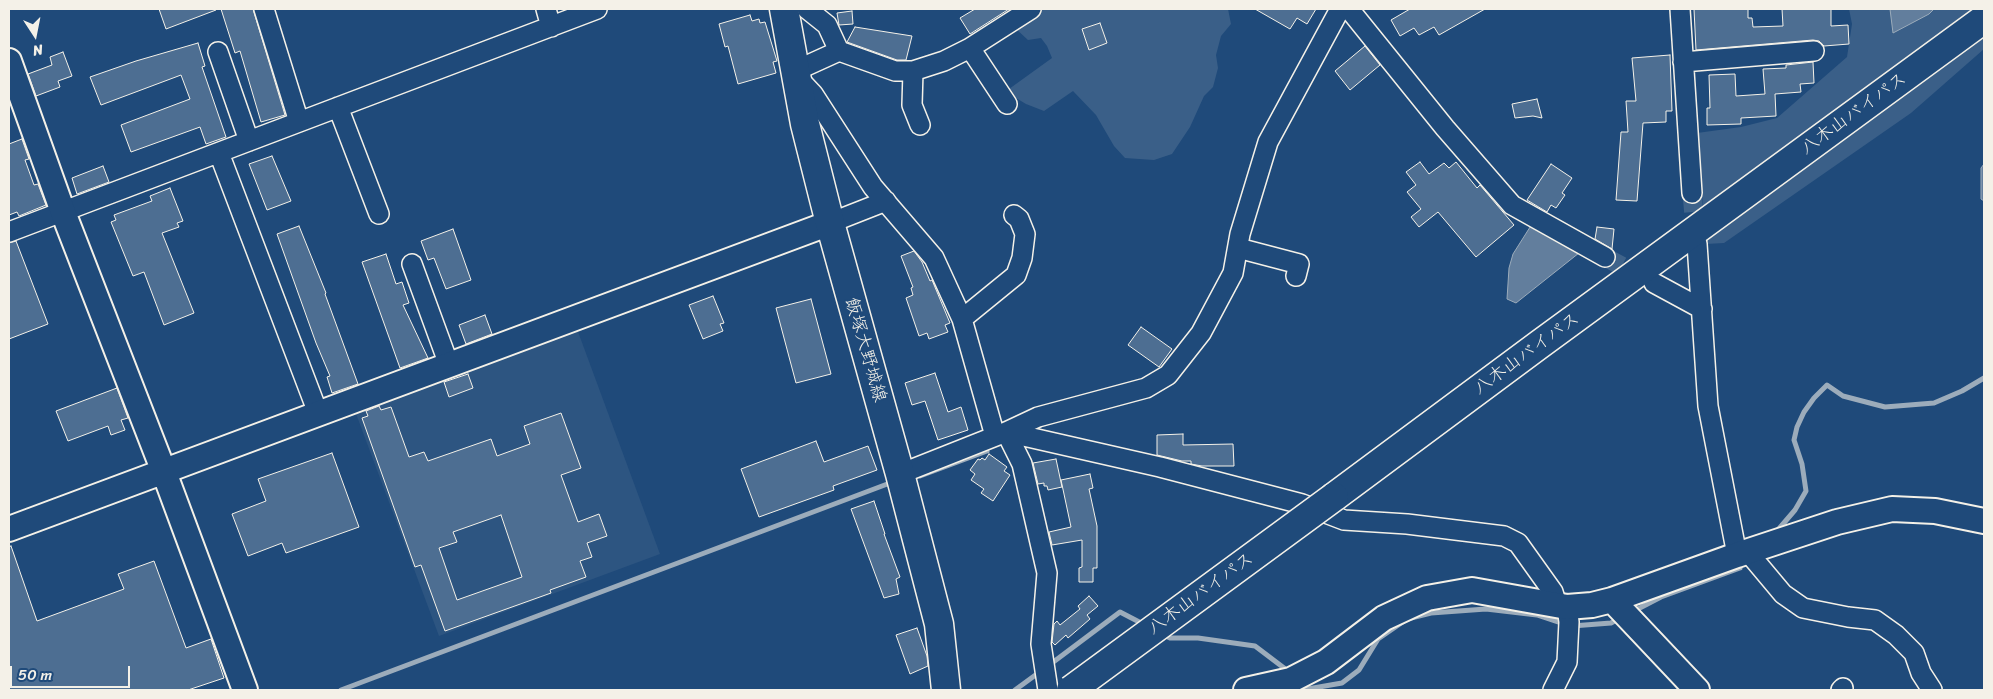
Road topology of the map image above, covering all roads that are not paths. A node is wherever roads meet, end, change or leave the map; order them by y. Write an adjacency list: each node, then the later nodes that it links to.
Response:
1 (264, 9): 22 (street)
2 (546, 9): 11 (street)
3 (597, 9): 11 (street)
4 (784, 9): 19 (main road, 飯塚大野城線)
5 (807, 9): 13 (street)
6 (1031, 9): 12 (street)
7 (1340, 9): 34 (street)
8 (1349, 9): 35 (street)
9 (1680, 9): 17 (street)
10 (1984, 19): 55 (main road, 八木山バイパス, bridge)
11 (551, 27): 21 (street)
12 (970, 48): 18 (street); 20 (street)
13 (839, 51): 18 (street); 19 (street)
14 (218, 52): 24 (street)
15 (1814, 52): 17 (street)
16 (9, 61): 28 (street)
17 (1683, 62): 26 (street)
18 (913, 71): 23 (street)
19 (796, 74): 27 (street); 31 (main road, 飯塚大野城線)
20 (1007, 104)
21 (338, 107): 22 (street); 29 (street)
22 (299, 122): 24 (street)
23 (920, 125)
24 (250, 141): 25 (street)
25 (219, 153): 28 (street); 42 (street)
26 (1692, 193)
27 (886, 201): 31 (street); 40 (street)
28 (64, 212): 32 (street); 44 (street)
29 (379, 214)
30 (1014, 214): 40 (street)
31 (830, 223): 41 (street); 45 (main road, 飯塚大野城線)
32 (9, 232)
33 (1697, 244): 39 (street)
34 (1238, 248): 37 (street); 43 (street)
35 (1605, 257)
36 (412, 264): 41 (street)
37 (1296, 276)
38 (1654, 283): 39 (street)
39 (1702, 309): 48 (street)
40 (962, 320): 43 (street)
41 (449, 365): 42 (street)
42 (318, 413): 44 (street)
43 (1001, 434): 45 (street); 50 (street); 51 (street)
44 (164, 472): 47 (street); 53 (street)
45 (900, 474): 54 (main road, 飯塚大野城線)
46 (1984, 521): 48 (street)
47 (9, 529)
48 (1742, 553): 49 (street); 59 (street)
49 (1622, 610): 50 (street); 58 (street)
50 (1565, 616): 52 (street); 57 (street)
51 (1046, 675)
52 (1288, 686): 56 (street)
53 (245, 690)
54 (946, 690)
55 (1071, 690)
56 (1246, 690)
57 (1553, 690)
58 (1697, 690)
59 (1932, 690)

